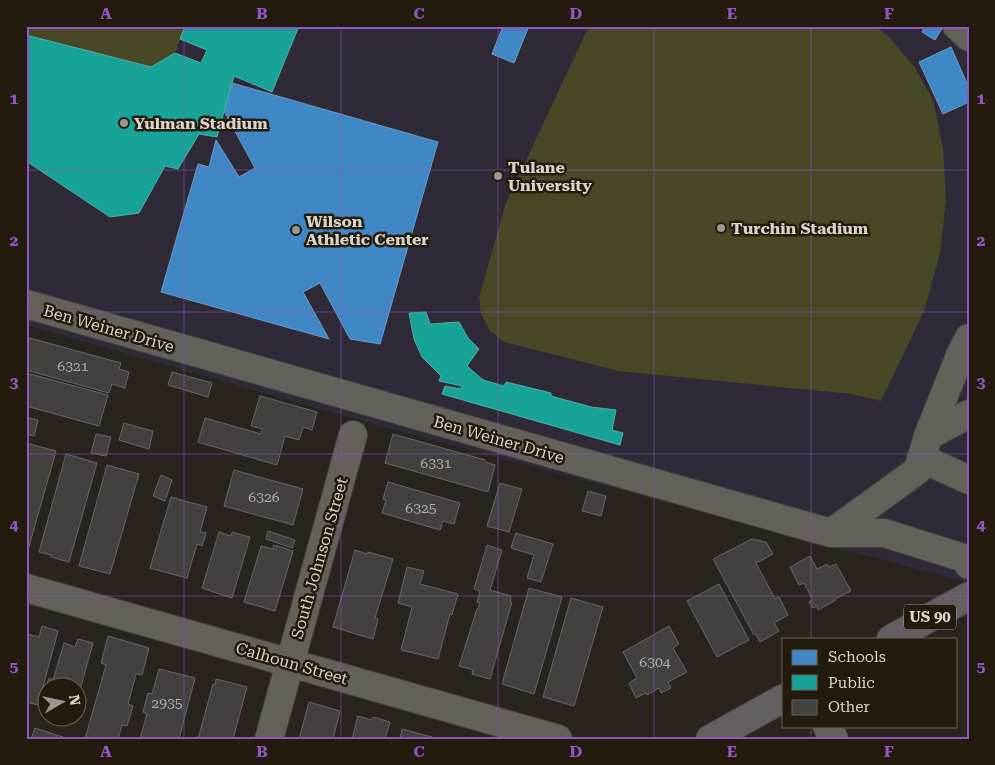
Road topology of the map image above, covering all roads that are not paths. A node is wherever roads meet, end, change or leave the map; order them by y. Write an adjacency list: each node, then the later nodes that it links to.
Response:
1 (957, 26): 2 (street)
2 (969, 37)
3 (26, 304): 9 (street, Ben Weiner Drive)
4 (969, 338): 7 (street)
5 (969, 414): 7 (street)
6 (353, 436): 14 (street, South Johnson Street)
7 (925, 447): 8 (street); 9 (street)
8 (969, 480)
9 (830, 533): 10 (street, Ben Weiner Drive)
10 (969, 565)
11 (26, 588): 14 (street, Calhoun Street)
12 (969, 596): 13 (main road, US 90)
13 (892, 638)
14 (290, 662): 16 (street, South Johnson Street); 17 (street, Calhoun Street)
15 (782, 699): 18 (main road)
16 (269, 739)
17 (558, 739)
18 (710, 739)

